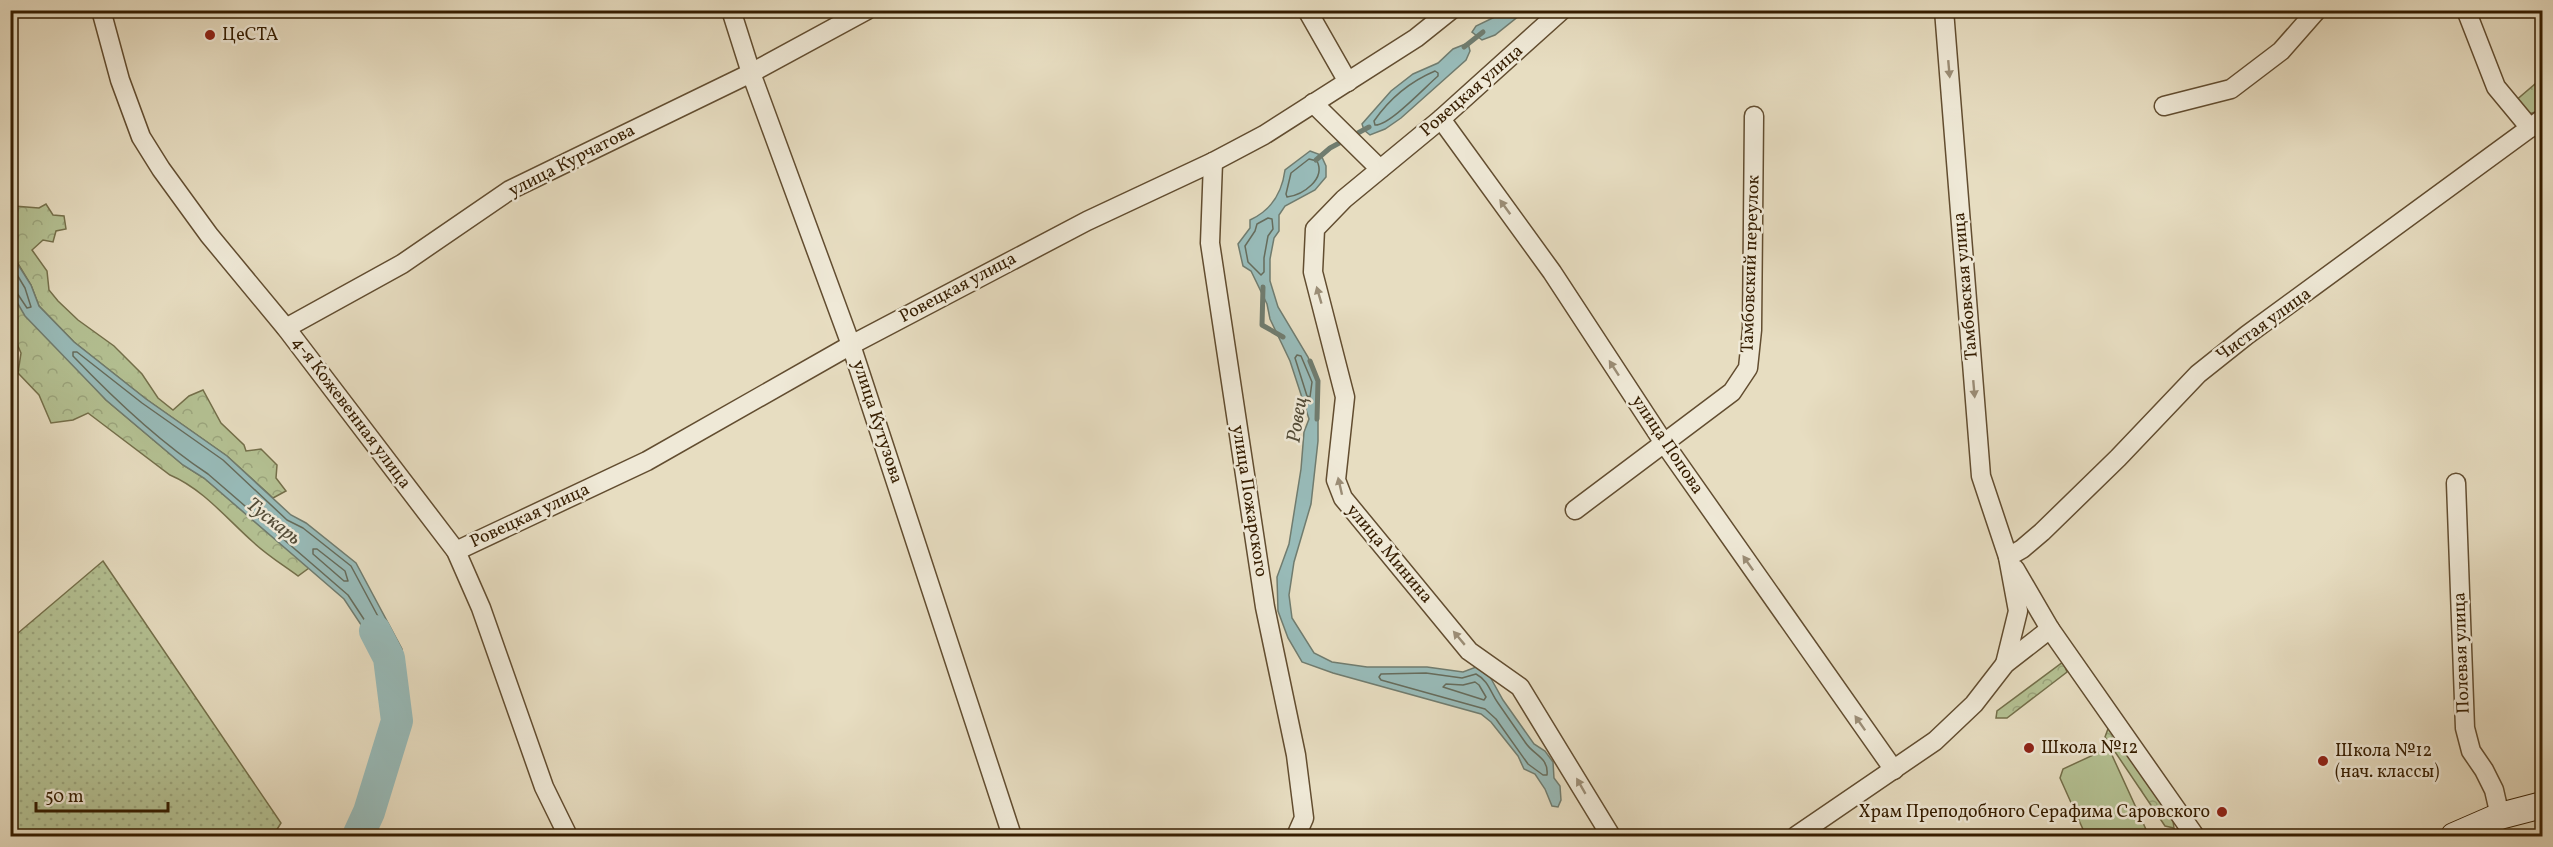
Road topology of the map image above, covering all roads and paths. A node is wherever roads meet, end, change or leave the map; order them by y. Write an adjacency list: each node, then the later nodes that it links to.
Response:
1 (101, 10): 19 (street, 4-я Кожевенная улица)
2 (731, 10): 10 (street, улица Кутузова)
3 (867, 10): 10 (street, улица Курчатова)
4 (1307, 10): 11 (street)
5 (1451, 10): 11 (street, Ровецкая улица)
6 (1562, 10): 15 (street, Ровецкая улица)
7 (1944, 10): 25 (street, Тамбовская улица, one-way to 25)
8 (2317, 10): 13 (street)
9 (2466, 10): 16 (street)
10 (751, 73): 19 (street, улица Курчатова); 20 (street, улица Кутузова)
11 (1348, 82): 12 (street, Ровецкая улица)
12 (1313, 103): 17 (street, Ровецкая улица); 18 (street)
13 (2164, 106)
14 (1754, 116): 21 (street, Тамбовский переулок)
15 (1441, 119): 18 (street, Ровецкая улица); 21 (street, улица Попова, one-way to 15)
16 (2536, 124): 25 (street, Чистая улица)
17 (1212, 162): 20 (street, Ровецкая улица); 33 (street, улица Пожарского)
18 (1380, 170): 34 (street, улица Минина, one-way to 18)
19 (286, 328): 24 (street, 4-я Кожевенная улица)
20 (851, 345): 24 (street, Ровецкая улица); 32 (street, улица Кутузова)
21 (1664, 443): 23 (street, Тамбовский переулок); 28 (street, улица Попова, one-way to 21)
22 (2456, 483): 30 (street, Полевая улица)
23 (1575, 510)
24 (456, 550): 31 (street, 4-я Кожевенная улица)
25 (2008, 557): 26 (street, Тамбовская улица); 27 (street, Тамбовская улица)
26 (2050, 629): 27 (street, Тамбовская улица); 36 (street, Тамбовская улица)
27 (2005, 664): 28 (street, Тамбовская улица)
28 (1894, 770): 35 (street, Тамбовская улица)
29 (2542, 805): 30 (street)
30 (2500, 816): 37 (street)
31 (568, 837)
32 (1012, 837)
33 (1296, 837)
34 (1611, 837)
35 (1796, 837)
36 (2195, 837)
37 (2454, 837)

